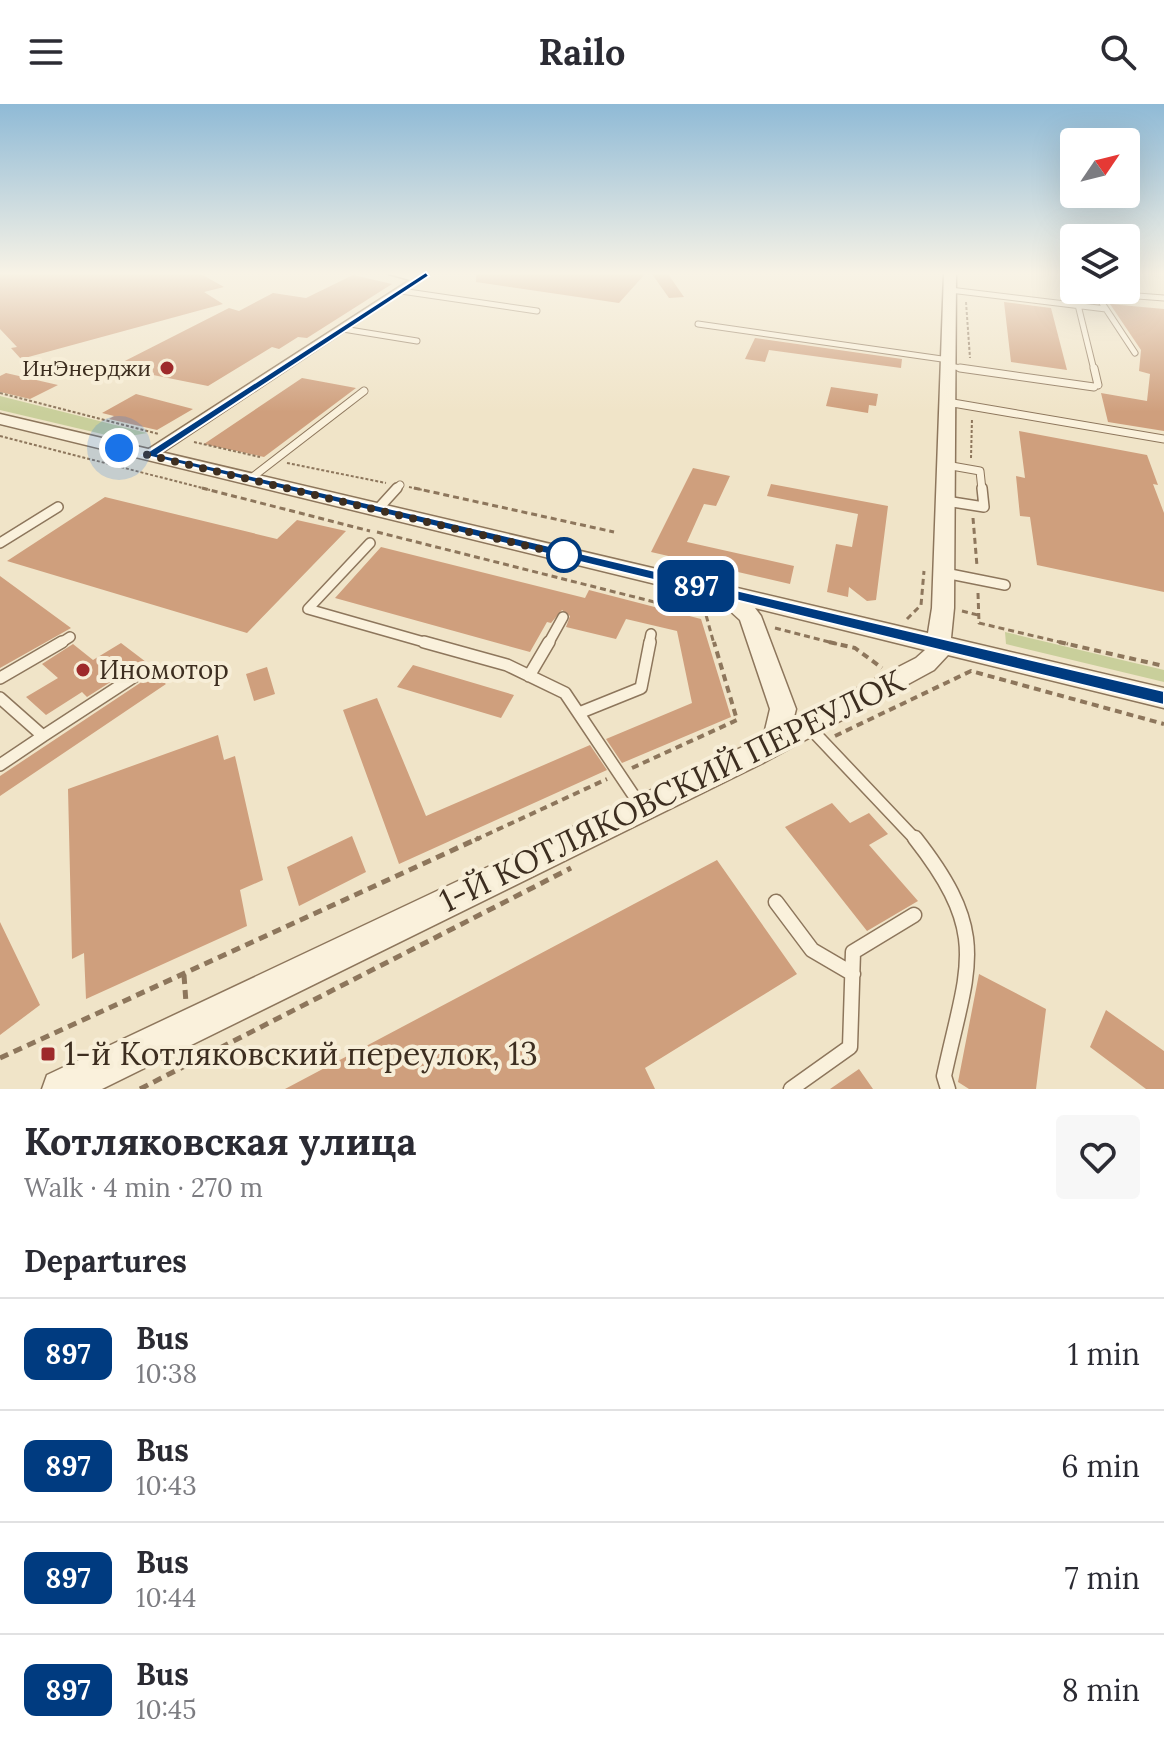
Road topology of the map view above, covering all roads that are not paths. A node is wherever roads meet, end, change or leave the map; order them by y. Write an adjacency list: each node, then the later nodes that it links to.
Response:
1 (357, 320): 6 (street)
2 (950, 320): 9 (street)
3 (1081, 320): 9 (lane)
4 (1113, 320): 8 (lane)
5 (698, 324): 9 (lane)
6 (343, 329): 7 (lane); 14 (street)
7 (417, 341)
8 (1135, 353)
9 (949, 363): 11 (street)
10 (364, 391): 16 (lane)
11 (947, 402): 13 (lane); 15 (street)
12 (0, 419): 14 (street)
13 (1164, 439)
14 (149, 455): 16 (street)
15 (946, 465): 18 (street); 18 (lane)
16 (250, 479): 20 (street)
17 (400, 485): 20 (lane)
18 (946, 501): 23 (street)
19 (58, 507): 21 (lane)
20 (377, 510): 25 (street)
21 (0, 543)
22 (370, 543): 31 (lane)
23 (945, 573): 24 (lane); 29 (street)
24 (1005, 585)
25 (710, 590): 29 (street); 38 (street)
26 (563, 617): 31 (lane)
27 (651, 634): 35 (lane)
28 (70, 637): 32 (lane)
29 (939, 643): 34 (street); 36 (street, 1-Й КОТЛЯКОВСКИЙ ПЕРЕУЛОК)
30 (135, 676): 37 (lane)
31 (529, 676): 35 (lane)
32 (0, 678)
33 (0, 698): 37 (lane)
34 (1164, 698)
35 (579, 713): 40 (lane)
36 (816, 734): 38 (street, 1-Й КОТЛЯКОВСКИЙ ПЕРЕУЛОК); 46 (lane)
37 (43, 736): 39 (lane)
38 (751, 756): 40 (street, 1-Й КОТЛЯКОВСКИЙ ПЕРЕУЛОК)
39 (0, 765)
40 (642, 808): 44 (street, 1-Й КОТЛЯКОВСКИЙ ПЕРЕУЛОК)
41 (776, 902): 43 (lane)
42 (914, 915): 43 (lane)
43 (853, 974): 45 (lane)
44 (72, 1086)
45 (791, 1089)
46 (948, 1089)

